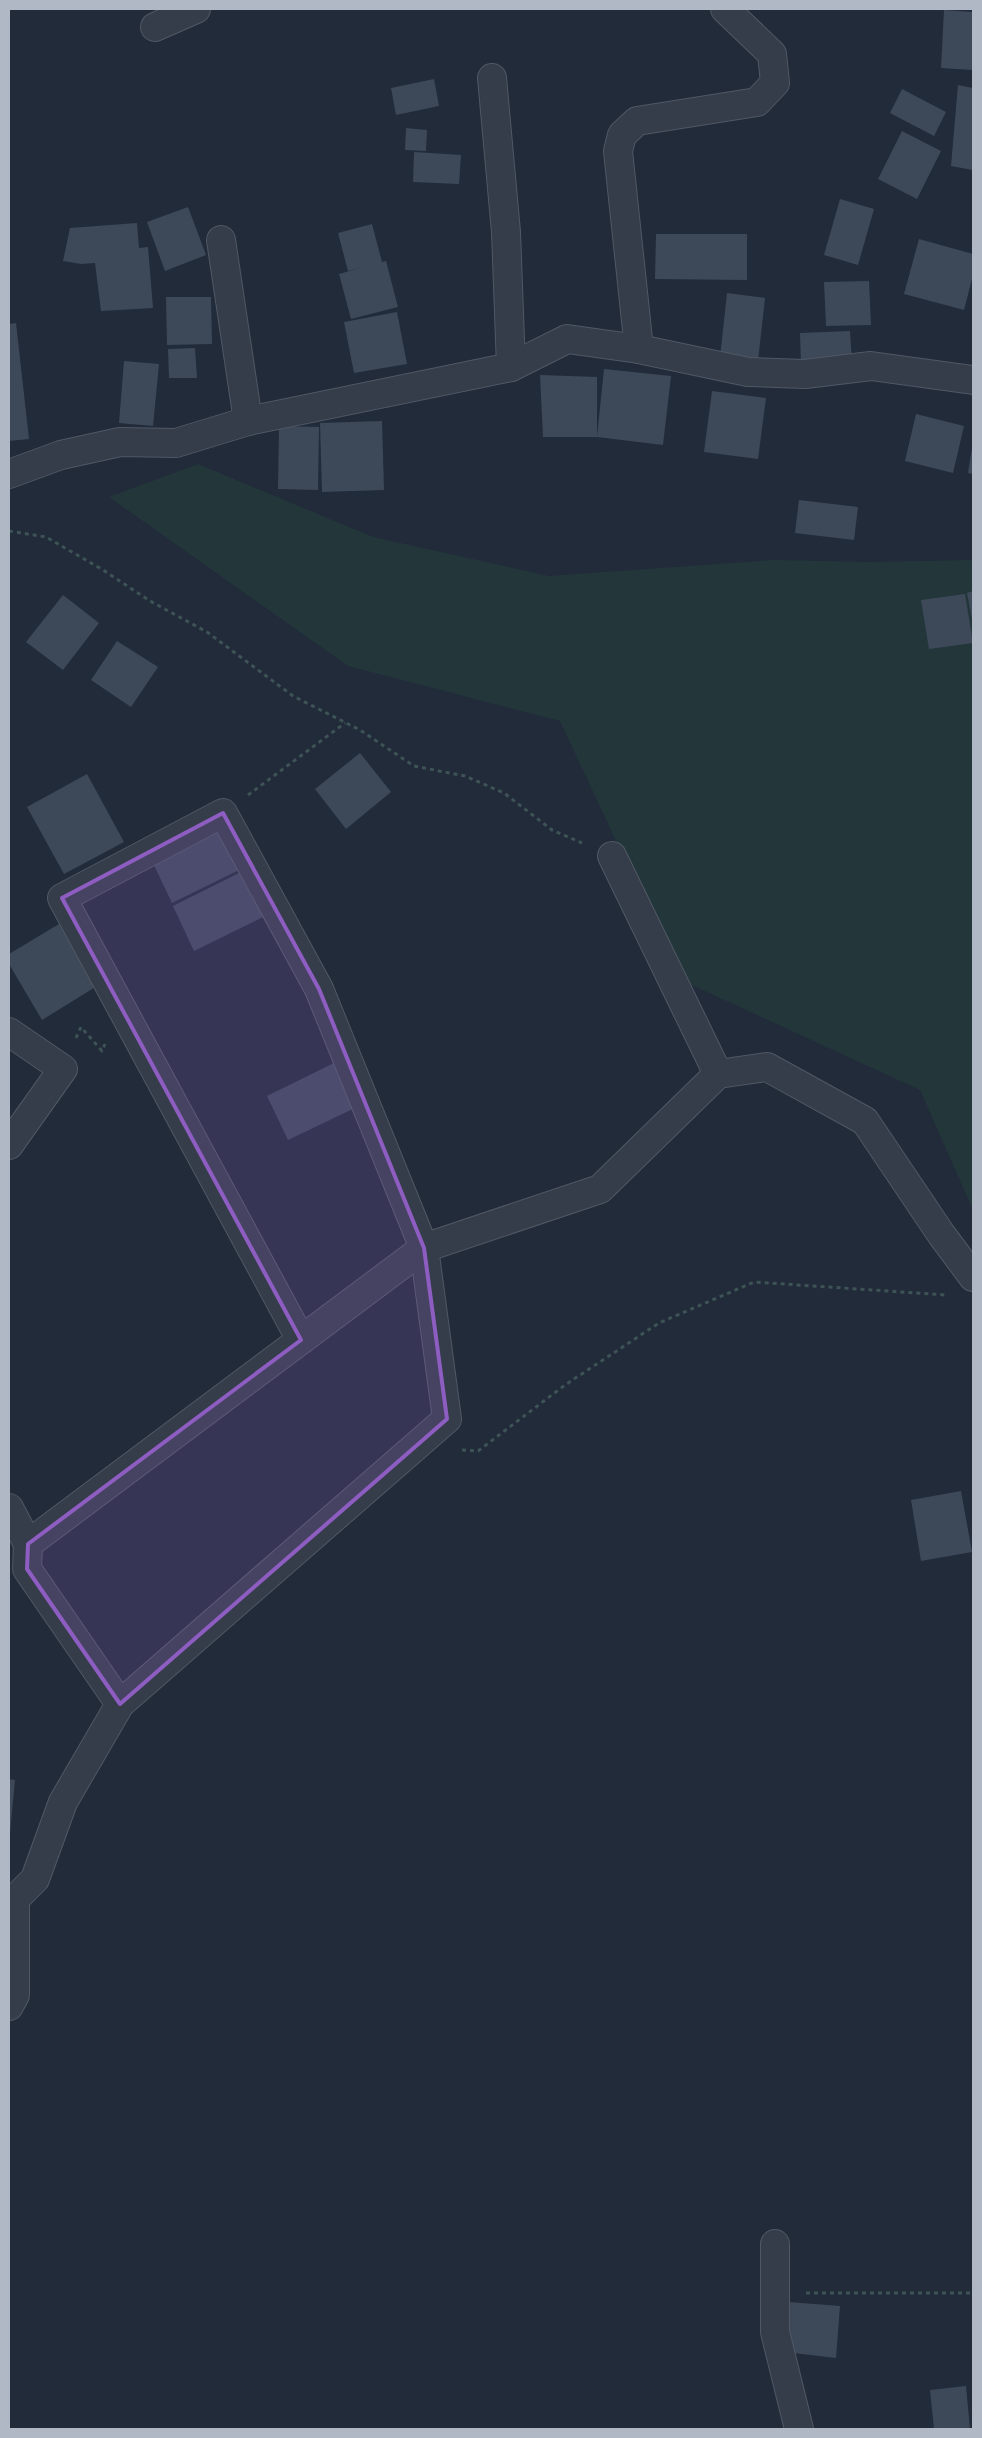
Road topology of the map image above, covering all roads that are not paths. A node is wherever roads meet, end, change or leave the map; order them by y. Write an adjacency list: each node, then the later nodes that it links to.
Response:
1 (196, 9): 3 (street)
2 (726, 9): 6 (street)
3 (155, 27)
4 (492, 78): 7 (street)
5 (221, 240): 9 (street)
6 (639, 349): 7 (street); 8 (street)
7 (511, 367): 9 (street)
8 (973, 380)
9 (248, 421): 10 (street)
10 (9, 474)
11 (612, 856): 13 (street)
12 (9, 1032): 14 (street)
13 (718, 1074): 15 (street); 16 (street)
14 (9, 1145)
15 (424, 1248): 17 (street); 17 (street); 20 (street)
16 (973, 1277)
17 (301, 1340): 19 (street)
18 (9, 1508): 19 (street)
19 (28, 1544): 20 (street)
20 (120, 1704): 21 (street)
21 (12, 1900): 22 (street)
22 (9, 2006)
23 (776, 2244): 24 (street)
24 (799, 2429)

